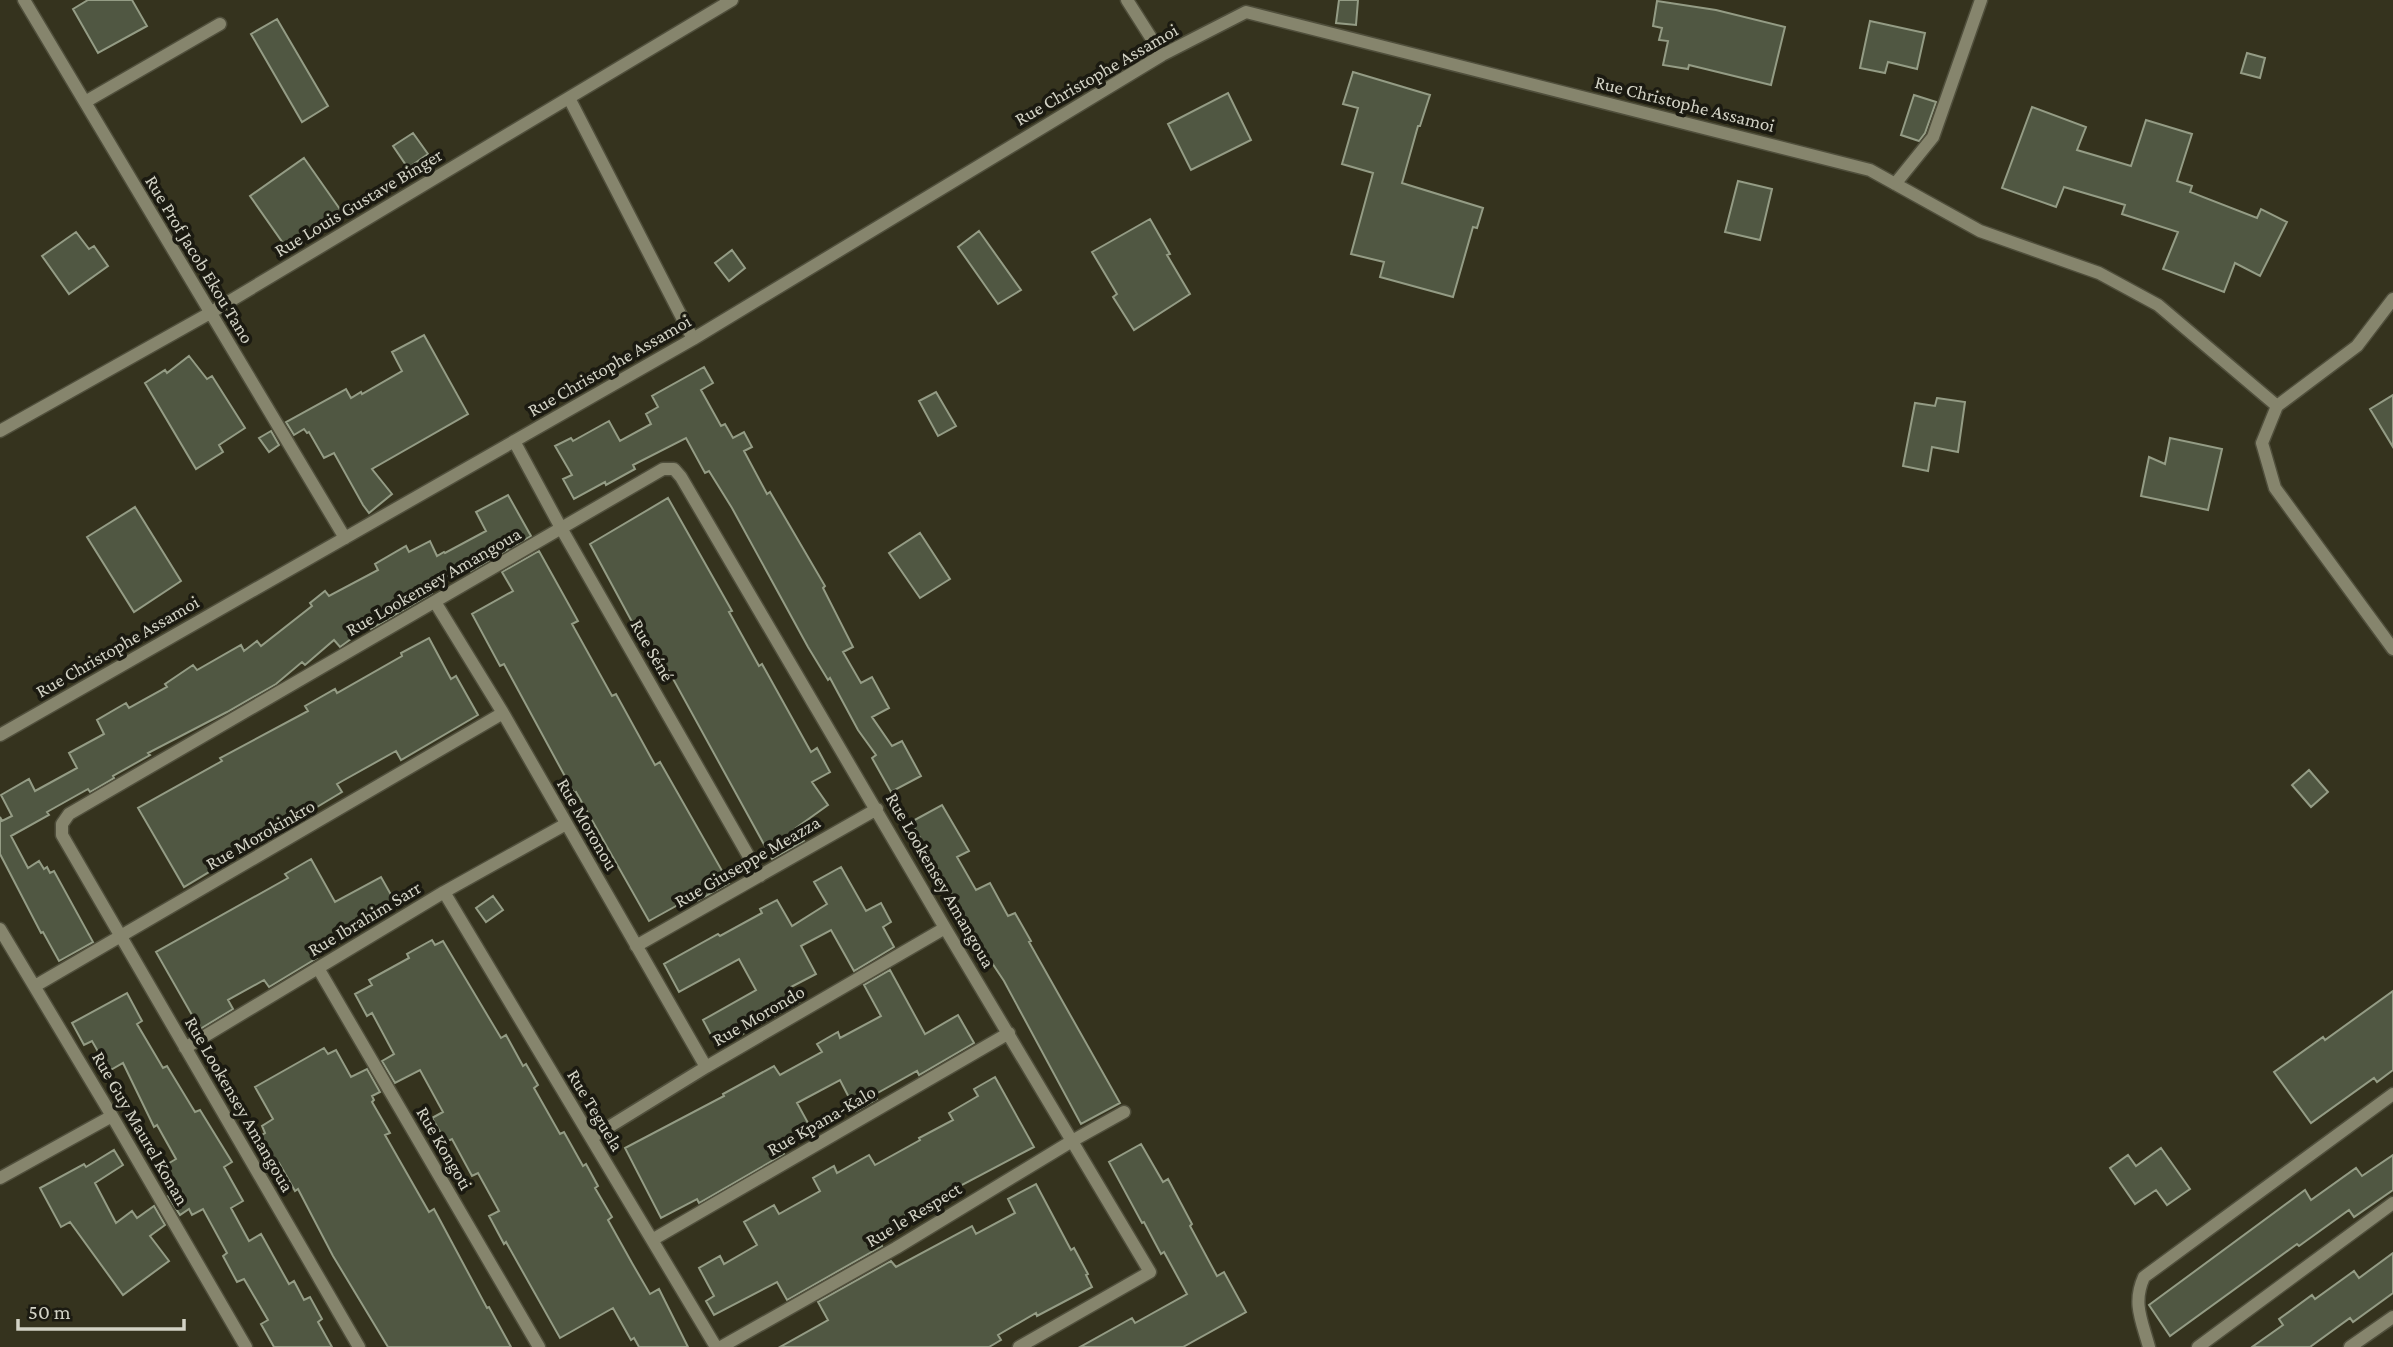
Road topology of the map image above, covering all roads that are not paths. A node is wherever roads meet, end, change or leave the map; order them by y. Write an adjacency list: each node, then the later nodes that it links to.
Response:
1 (24, 0): 8 (street, Rue Prof Jacob Ekou Tano)
2 (732, 0): 7 (street, Rue Louis Gustave Binger)
3 (1127, 0): 6 (street)
4 (1981, 0): 9 (street)
5 (220, 24): 8 (street)
6 (1162, 55): 9 (street, Rue Christophe Assamoi); 12 (street, Rue Christophe Assamoi)
7 (569, 98): 11 (street, Rue Louis Gustave Binger); 12 (street)
8 (85, 102): 11 (street, Rue Prof Jacob Ekou Tano)
9 (1895, 184): 13 (street, Rue Christophe Assamoi)
10 (2393, 299): 13 (street)
11 (210, 313): 14 (street, Rue Louis Gustave Binger); 17 (street, Rue Prof Jacob Ekou Tano)
12 (693, 339): 15 (street, Rue Christophe Assamoi)
13 (2277, 406): 19 (street)
14 (0, 431)
15 (514, 442): 16 (street, Rue Séné); 17 (street, Rue Christophe Assamoi)
16 (561, 528): 18 (street, Rue Lookensey Amangoua); 22 (street, Rue Lookensey Amangoua); 24 (street, Rue Séné)
17 (345, 538): 21 (street, Rue Christophe Assamoi)
18 (435, 602): 20 (street, Rue Moronou); 28 (street, Rue Lookensey Amangoua)
19 (2393, 649)
20 (503, 713): 23 (street, Rue Moronou); 28 (street, Rue Morokinkro)
21 (0, 735)
22 (877, 809): 24 (street, Rue Giuseppe Meazza); 26 (street, Rue Lookensey Amangoua)
23 (566, 824): 25 (street, Rue Ibrahim Sarr); 29 (street, Rue Moronou)
24 (760, 876): 29 (street, Rue Giuseppe Meazza)
25 (444, 892): 30 (street, Rue Ibrahim Sarr); 38 (street, Rue Teguela)
26 (946, 928): 32 (street, Rue Lookensey Amangoua); 34 (street, Rue Morondo)
27 (0, 929): 31 (street, Rue Guy Maurel Konan)
28 (121, 938): 31 (street, Rue Morokinkro); 33 (street, Rue Lookensey Amangoua)
29 (636, 946): 34 (street, Rue Moronou)
30 (318, 968): 33 (street, Rue Ibrahim Sarr); 46 (street, Rue Kongoti)
31 (35, 986): 37 (street, Rue Guy Maurel Konan)
32 (1009, 1033): 39 (street, Rue Lookensey Amangoua); 42 (street, Rue Kpana-Kalo)
33 (185, 1048): 45 (street, Rue Lookensey Amangoua)
34 (706, 1067): 38 (street, Rue Morondo)
35 (2393, 1094): 49 (street)
36 (1124, 1112): 39 (street, Rue le Respect)
37 (112, 1115): 40 (street); 44 (street, Rue Guy Maurel Konan)
38 (591, 1138): 42 (street, Rue Teguela)
39 (1072, 1141): 47 (street, Rue le Respect); 48 (street, Rue Lookensey Amangoua)
40 (0, 1178)
41 (2393, 1203): 50 (street)
42 (652, 1240): 47 (street, Rue Teguela)
43 (2393, 1317): 51 (street)
44 (246, 1347)
45 (359, 1347)
46 (539, 1347)
47 (718, 1347)
48 (1019, 1347)
49 (2149, 1347)
50 (2198, 1347)
51 (2350, 1347)

